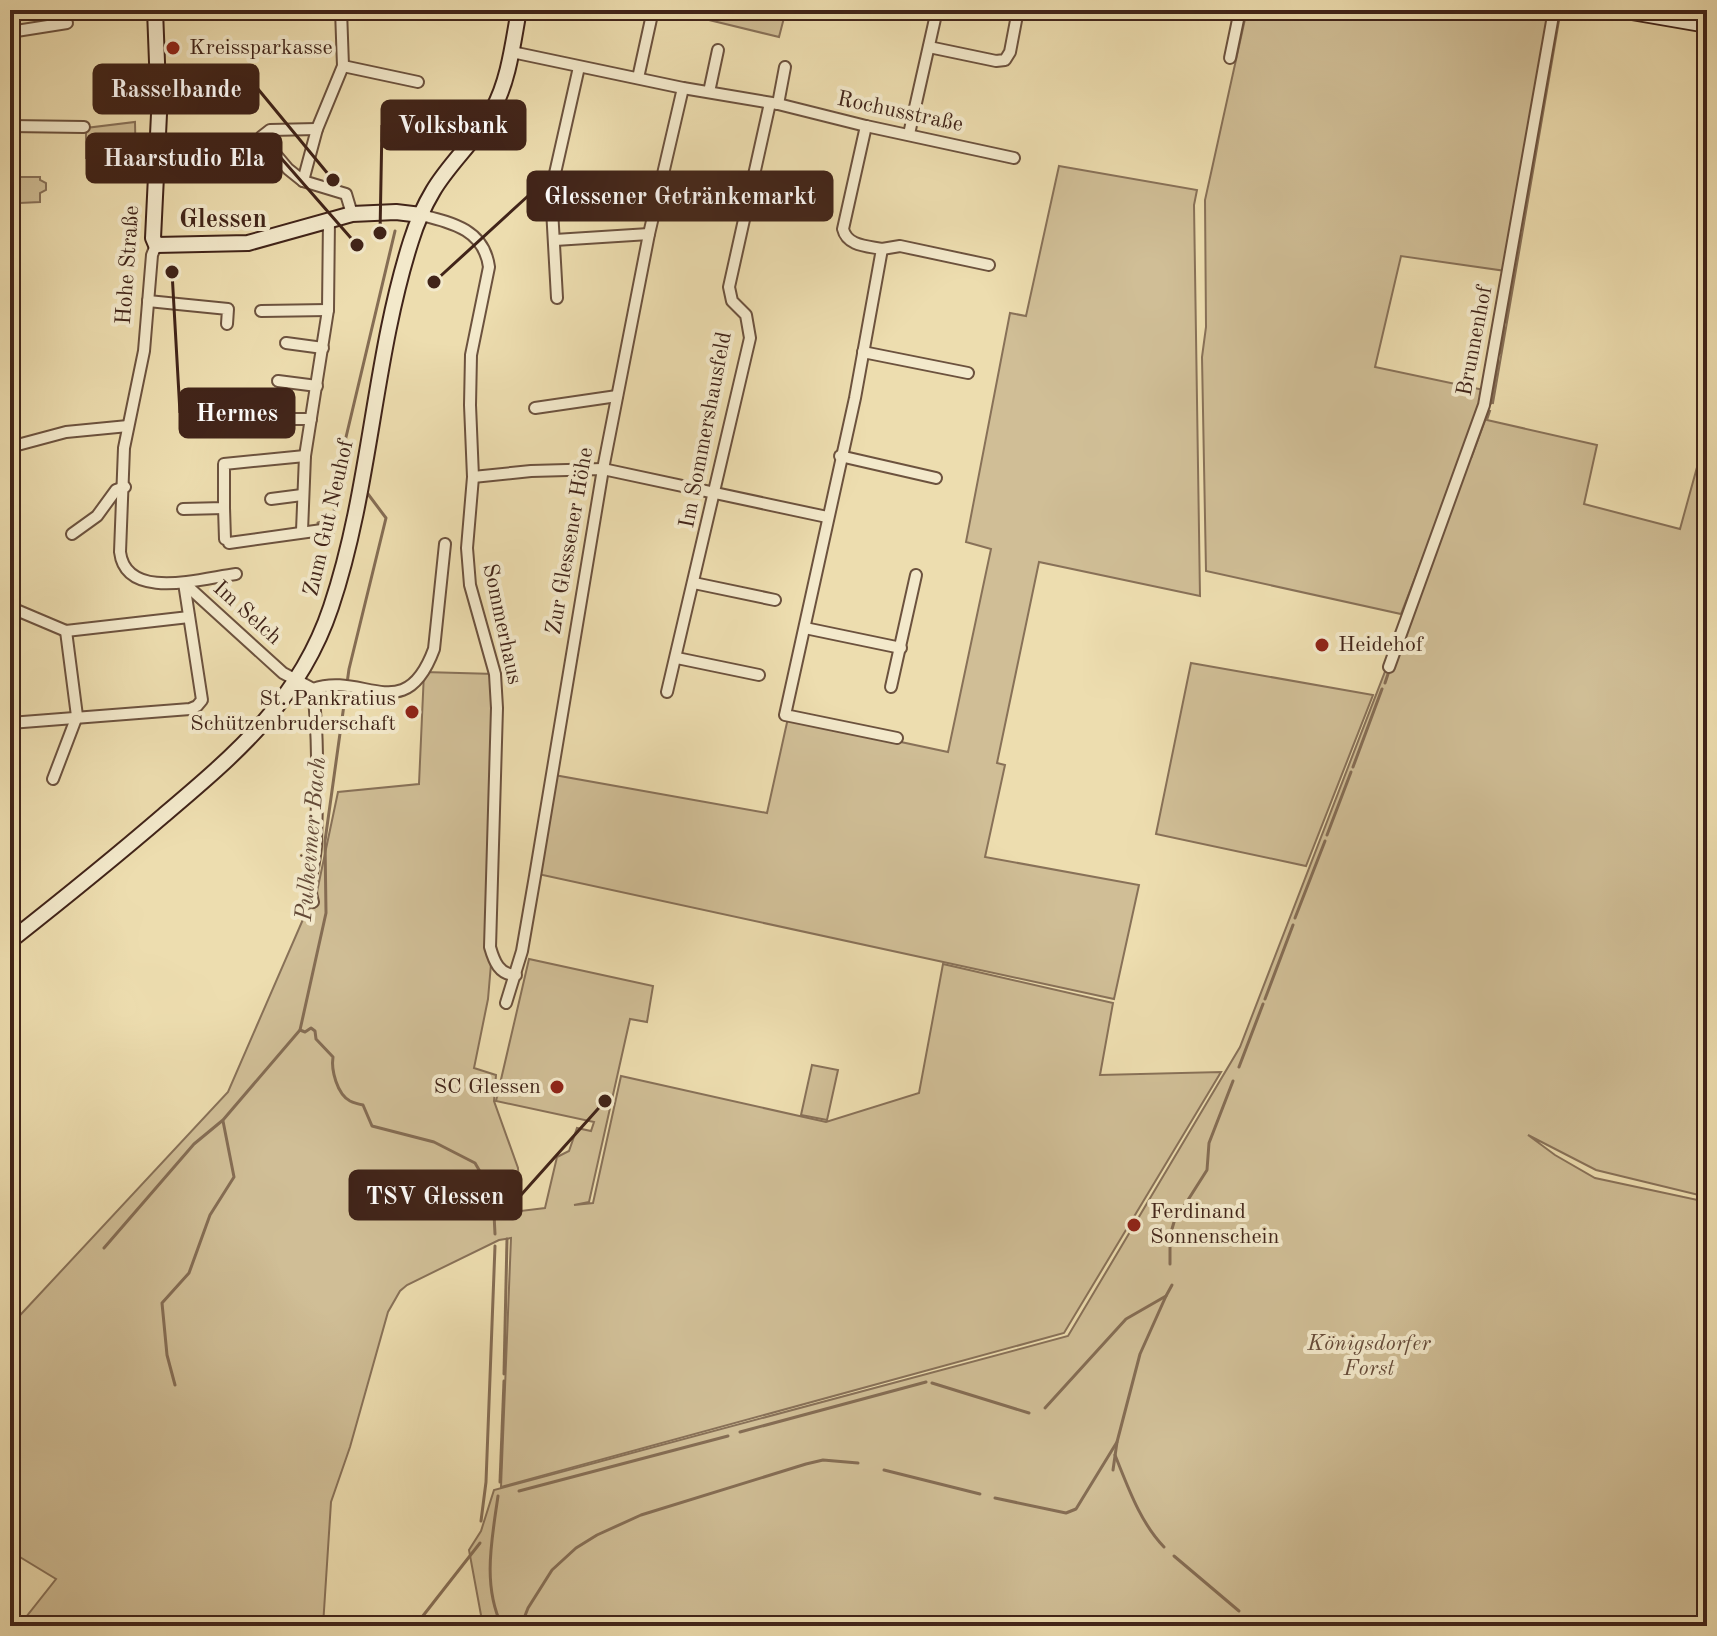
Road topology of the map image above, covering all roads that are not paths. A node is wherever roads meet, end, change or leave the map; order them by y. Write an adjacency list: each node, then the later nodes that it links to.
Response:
1 (155, 10): 37 (main road, Hohe Straße)
2 (341, 10): 17 (street)
3 (519, 10): 15 (main road, Zum Gut Neuhof)
4 (653, 10): 20 (street)
5 (937, 10): 13 (street)
6 (1018, 10): 13 (street)
7 (1240, 10): 16 (street)
8 (1554, 10): 84 (street, Brunnenhof)
9 (1620, 10): 11 (main road)
10 (67, 23): 12 (street)
11 (1705, 25)
12 (10, 32)
13 (929, 47): 29 (street)
14 (718, 50): 23 (street)
15 (512, 52): 18 (street, Rochusstraße); 33 (main road, Zum Gut Neuhof)
16 (1230, 58)
17 (343, 66): 21 (street); 28 (street)
18 (579, 67): 20 (street, Rochusstraße); 36 (street)
19 (785, 67): 24 (street)
20 (638, 78): 22 (street, Rochusstraße)
21 (418, 82)
22 (683, 88): 23 (street, Rochusstraße); 35 (street, Zur Glessener Höhe)
23 (709, 92): 24 (street, Rochusstraße)
24 (774, 104): 26 (street, Rochusstraße); 63 (street, Im Sommershausfeld)
25 (10, 126): 27 (street)
26 (866, 126): 29 (street, Rochusstraße); 38 (street)
27 (84, 127)
28 (317, 129): 31 (street); 31 (street)
29 (909, 134): 30 (street, Rochusstraße)
30 (1014, 158)
31 (303, 181): 32 (street)
32 (352, 214): 33 (main road); 34 (main road)
33 (421, 215): 60 (street, Sommerhaus); 86 (main road, Zum Gut Neuhof)
34 (329, 219): 37 (main road); 42 (street)
35 (649, 234): 36 (street); 51 (street, Zur Glessener Höhe)
36 (555, 240): 40 (street)
37 (156, 245): 41 (street, Hohe Straße)
38 (882, 249): 39 (street); 47 (street)
39 (989, 265)
40 (557, 298)
41 (148, 301): 44 (street); 55 (street, Hohe Straße)
42 (328, 310): 43 (street); 46 (street)
43 (261, 311)
44 (227, 324)
45 (286, 343): 46 (street)
46 (323, 348): 50 (street)
47 (863, 352): 48 (street); 58 (street)
48 (968, 373)
49 (278, 381): 50 (street)
50 (317, 386): 54 (street)
51 (617, 396): 52 (street); 59 (street, Zur Glessener Höhe)
52 (535, 408)
53 (269, 419): 54 (street)
54 (311, 419): 57 (street)
55 (128, 426): 56 (street); 62 (street, Im Selch)
56 (10, 447)
57 (305, 456): 64 (street); 66 (street)
58 (840, 456): 61 (street); 68 (street)
59 (603, 469): 60 (street); 63 (street); 96 (street, Zur Glessener Höhe)
60 (473, 477): 96 (street, Sommerhaus)
61 (936, 478)
62 (125, 487): 71 (street); 75 (street, Im Selch)
63 (715, 494): 68 (street); 76 (street, Im Sommershausfeld)
64 (302, 495): 65 (street); 70 (street)
65 (271, 499)
66 (224, 508): 67 (street); 70 (street)
67 (183, 509)
68 (827, 517): 80 (street)
69 (329, 529): 70 (street)
70 (302, 531)
71 (72, 534)
72 (445, 544): 88 (street)
73 (236, 574): 75 (street)
74 (916, 575): 82 (street)
75 (181, 583): 79 (street); 86 (street, Im Selch)
76 (694, 583): 77 (street); 83 (street, Im Sommershausfeld)
77 (775, 600)
78 (10, 611): 81 (street)
79 (189, 617): 81 (street); 90 (street)
80 (805, 628): 82 (street); 92 (street)
81 (66, 631): 90 (street)
82 (901, 648): 87 (street)
83 (677, 658): 85 (street); 89 (street, Im Sommershausfeld)
84 (1389, 667)
85 (759, 675)
86 (297, 680): 88 (street, Im Selch); 95 (main road, Zum Gut Neuhof)
87 (891, 687)
88 (313, 689): 94 (street)
89 (667, 692)
90 (77, 716): 91 (street); 93 (street)
91 (10, 723)
92 (897, 738)
93 (53, 779)
94 (313, 902)
95 (10, 941)
96 (516, 975): 97 (street, Zur Glessener Höhe)
97 (506, 1003)

